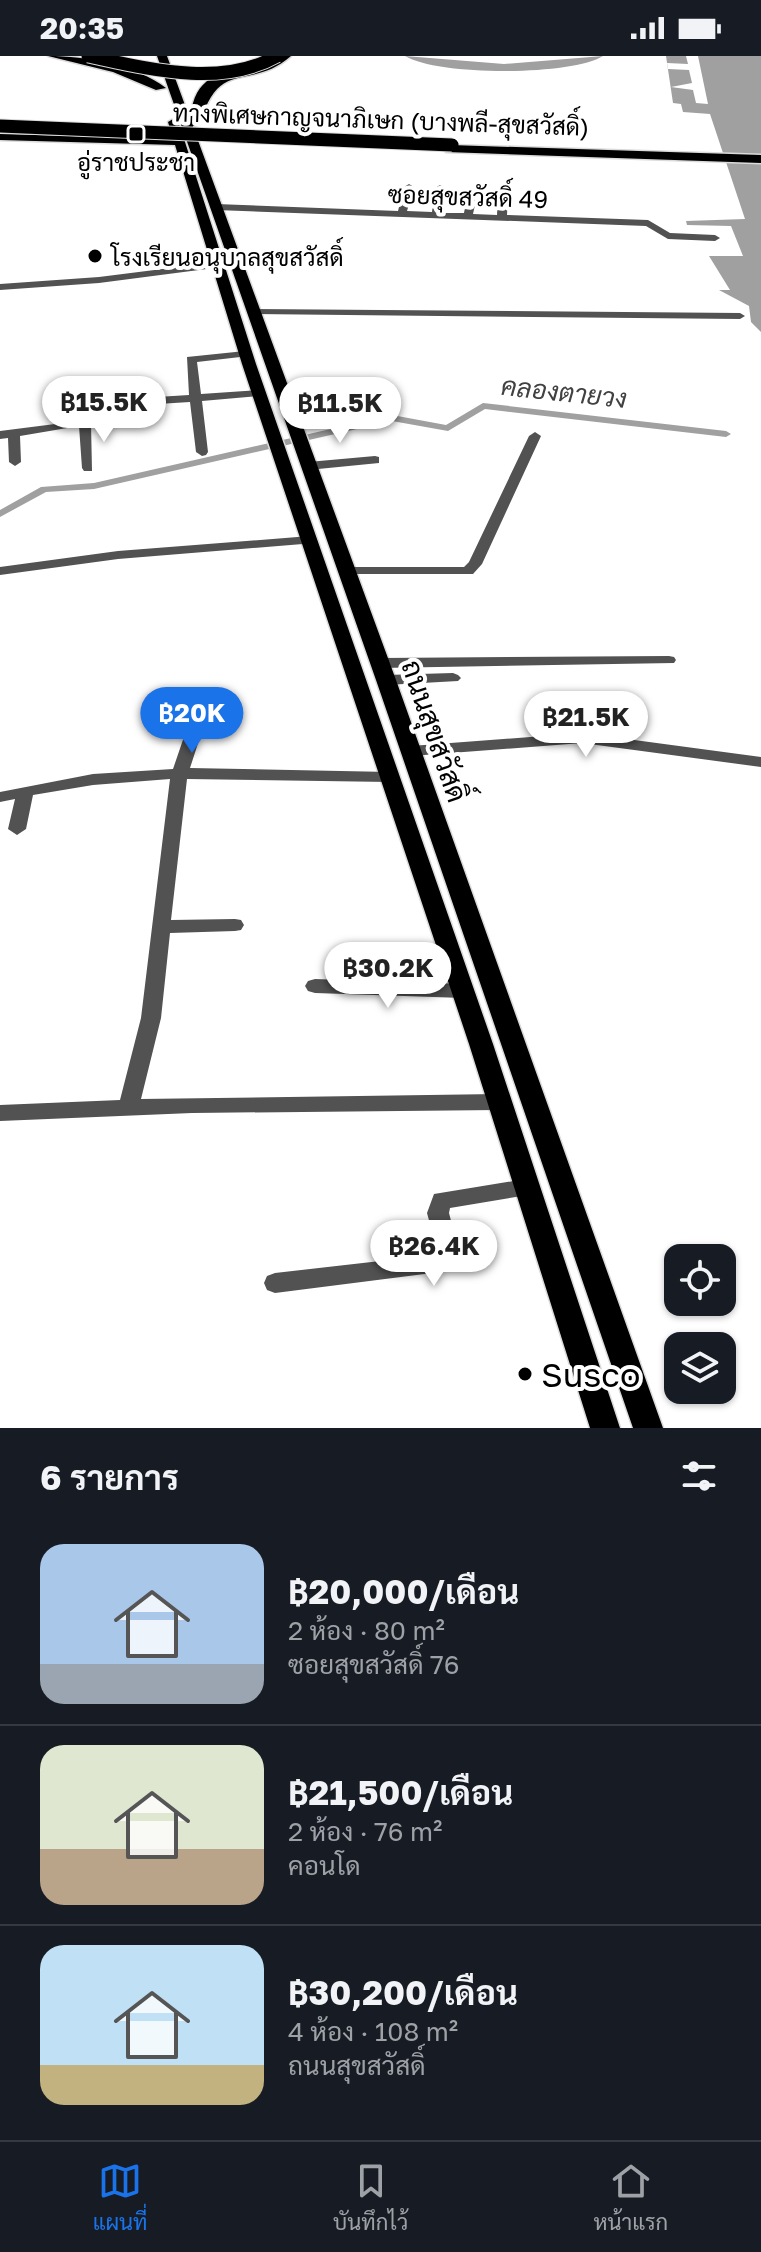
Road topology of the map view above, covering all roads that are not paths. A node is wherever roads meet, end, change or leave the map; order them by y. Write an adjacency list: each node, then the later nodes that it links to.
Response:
1 (54, 56): 8 (highway)
2 (88, 56): 6 (highway, bridge)
3 (147, 56): 8 (main road, ถนนสุขสวัสดิ์)
4 (162, 56): 10 (main road, ถนนสุขสวัสดิ์)
5 (246, 56): 10 (highway)
6 (277, 56)
7 (285, 56): 10 (highway)
8 (160, 88): 10 (main road, ถนนสุขสวัสดิ์)
9 (0, 129): 10 (main road); 11 (highway, ทางพิเศษกาญจนาภิเษก (บางพลี-สุขสวัสดิ์), bridge)
10 (186, 133): 16 (main road, ถนนสุขสวัสดิ์); 22 (main road, ถนนสุขสวัสดิ์)
11 (761, 156)
12 (409, 187): 17 (street)
13 (440, 188): 18 (street)
14 (503, 195): 20 (street)
15 (472, 196): 19 (street)
16 (216, 207): 17 (street, ซอยสุขสวัสดิ์ 49); 24 (main road, ถนนสุขสวัสดิ์)
17 (402, 214): 18 (street, ซอยสุขสวัสดิ์ 49)
18 (436, 215): 19 (street, ซอยสุขสวัสดิ์ 49)
19 (468, 216): 20 (street, ซอยสุขสวัสดิ์ 49)
20 (502, 217): 21 (street, ซอยสุขสวัสดิ์ 49)
21 (715, 238)
22 (218, 265): 23 (street); 26 (main road, ถนนสุขสวัสดิ์)
23 (0, 289)
24 (252, 312): 25 (street); 27 (main road, ถนนสุขสวัสดิ์)
25 (740, 316)
26 (245, 354): 28 (main road, ถนนสุขสวัสดิ์); 29 (street)
27 (280, 391): 28 (main road); 33 (main road, ถนนสุขสวัสดิ์)
28 (258, 393): 29 (street); 33 (main road, ถนนสุขสวัสดิ์)
29 (195, 398): 30 (street); 34 (street)
30 (85, 422): 31 (street); 37 (street)
31 (7, 434): 36 (street)
32 (535, 436): 40 (street)
33 (291, 445): 35 (street); 38 (main road, ถนนสุขสวัสดิ์); 40 (main road, ถนนสุขสวัสดิ์)
34 (202, 452)
35 (375, 460)
36 (15, 462)
37 (88, 468)
38 (310, 540): 39 (street); 48 (main road, ถนนสุขสวัสดิ์)
39 (0, 571)
40 (346, 571): 42 (main road, ถนนสุขสวัสดิ์)
41 (669, 660): 42 (street)
42 (383, 671): 43 (street); 45 (main road, ถนนสุขสวัสดิ์)
43 (453, 678)
44 (195, 728): 47 (street)
45 (411, 751): 46 (street); 62 (main road, ถนนสุขสวัสดิ์)
46 (761, 762)
47 (179, 776): 48 (street); 49 (street); 53 (street)
48 (390, 777): 55 (main road, ถนนสุขสวัสดิ์)
49 (25, 791): 50 (street); 51 (street)
50 (0, 797)
51 (17, 829)
52 (235, 925): 53 (street)
53 (161, 927): 57 (street)
54 (315, 986): 55 (street)
55 (463, 991): 56 (main road, ถนนสุขสวัสดิ์)
56 (498, 1102): 57 (street); 59 (main road, ถนนสุขสวัสดิ์)
57 (128, 1108): 58 (street)
58 (0, 1113)
59 (526, 1188): 60 (street); 61 (main road, ถนนสุขสวัสดิ์)
60 (275, 1283)
61 (605, 1428)
62 (648, 1428)

